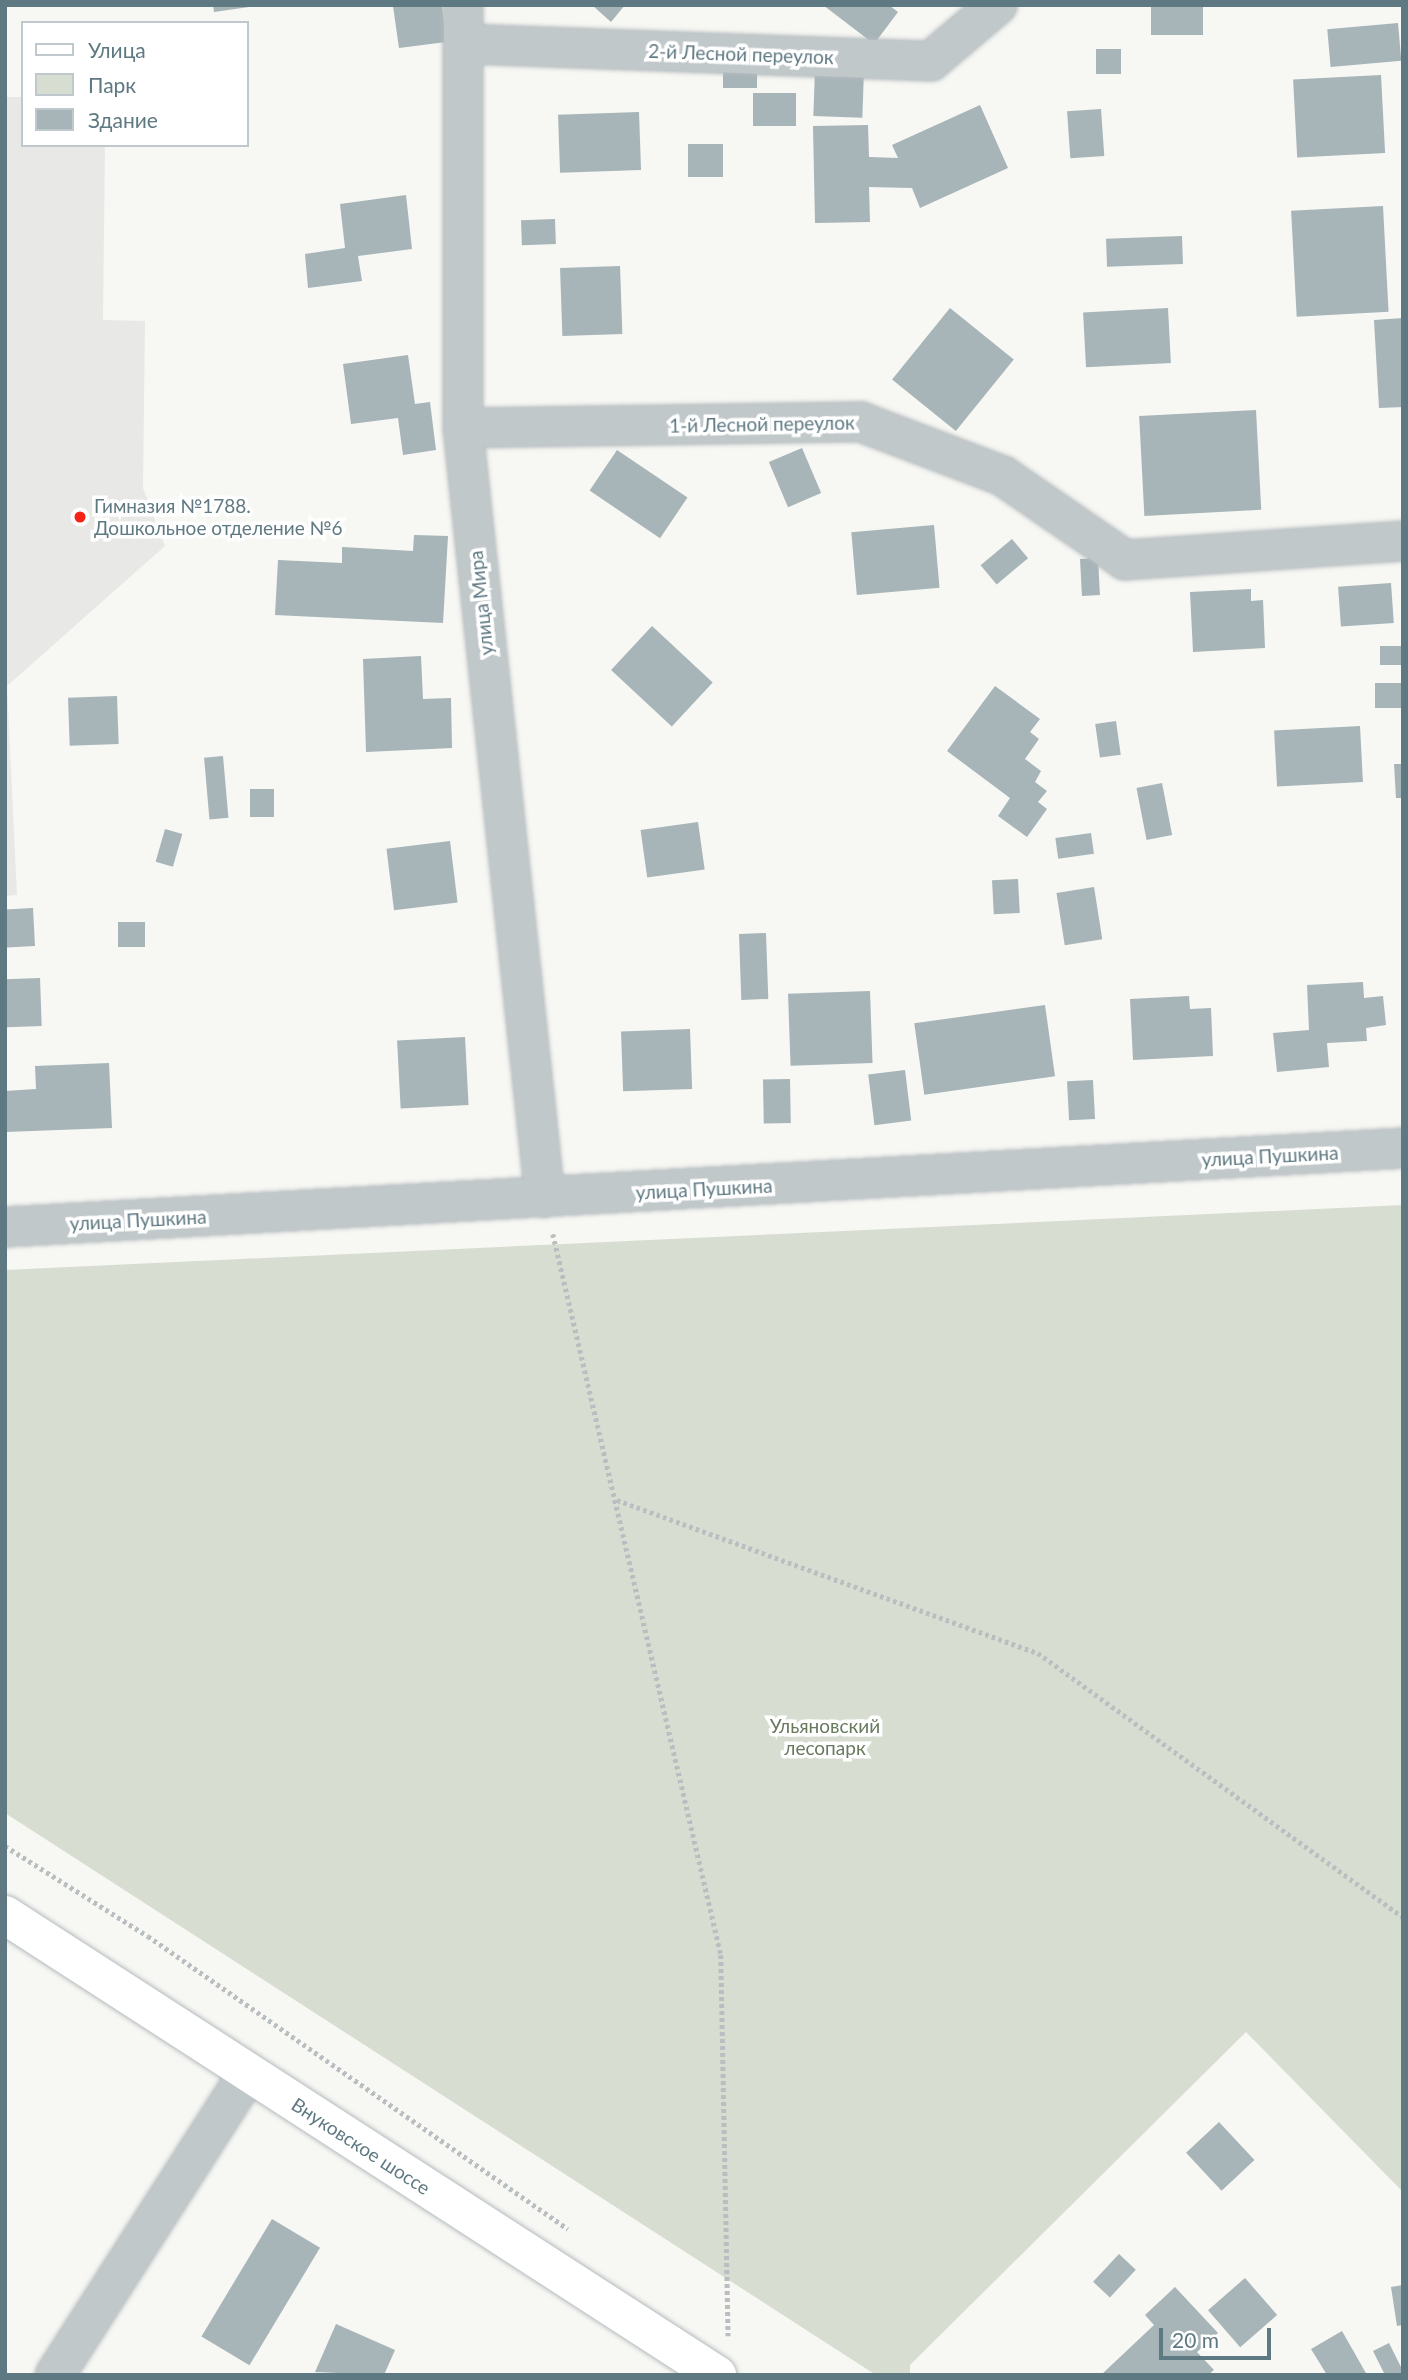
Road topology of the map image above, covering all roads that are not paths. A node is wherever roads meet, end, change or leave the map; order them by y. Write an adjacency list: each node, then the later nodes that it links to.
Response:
1 (463, 5): 3 (street, улица Мира)
2 (997, 5): 3 (street, 2-й Лесной переулок)
3 (465, 44): 4 (street, улица Мира)
4 (463, 428): 5 (street, 1-й Лесной переулок); 7 (street, улица Мира)
5 (1403, 541)
6 (1403, 1148): 7 (street, улица Пушкина)
7 (545, 1198): 8 (street, улица Пушкина)
8 (5, 1227)
9 (5, 1915): 10 (main road, Внуковское шоссе)
10 (248, 2073): 11 (street); 12 (main road, Внуковское шоссе)
11 (55, 2375)
12 (717, 2375)

